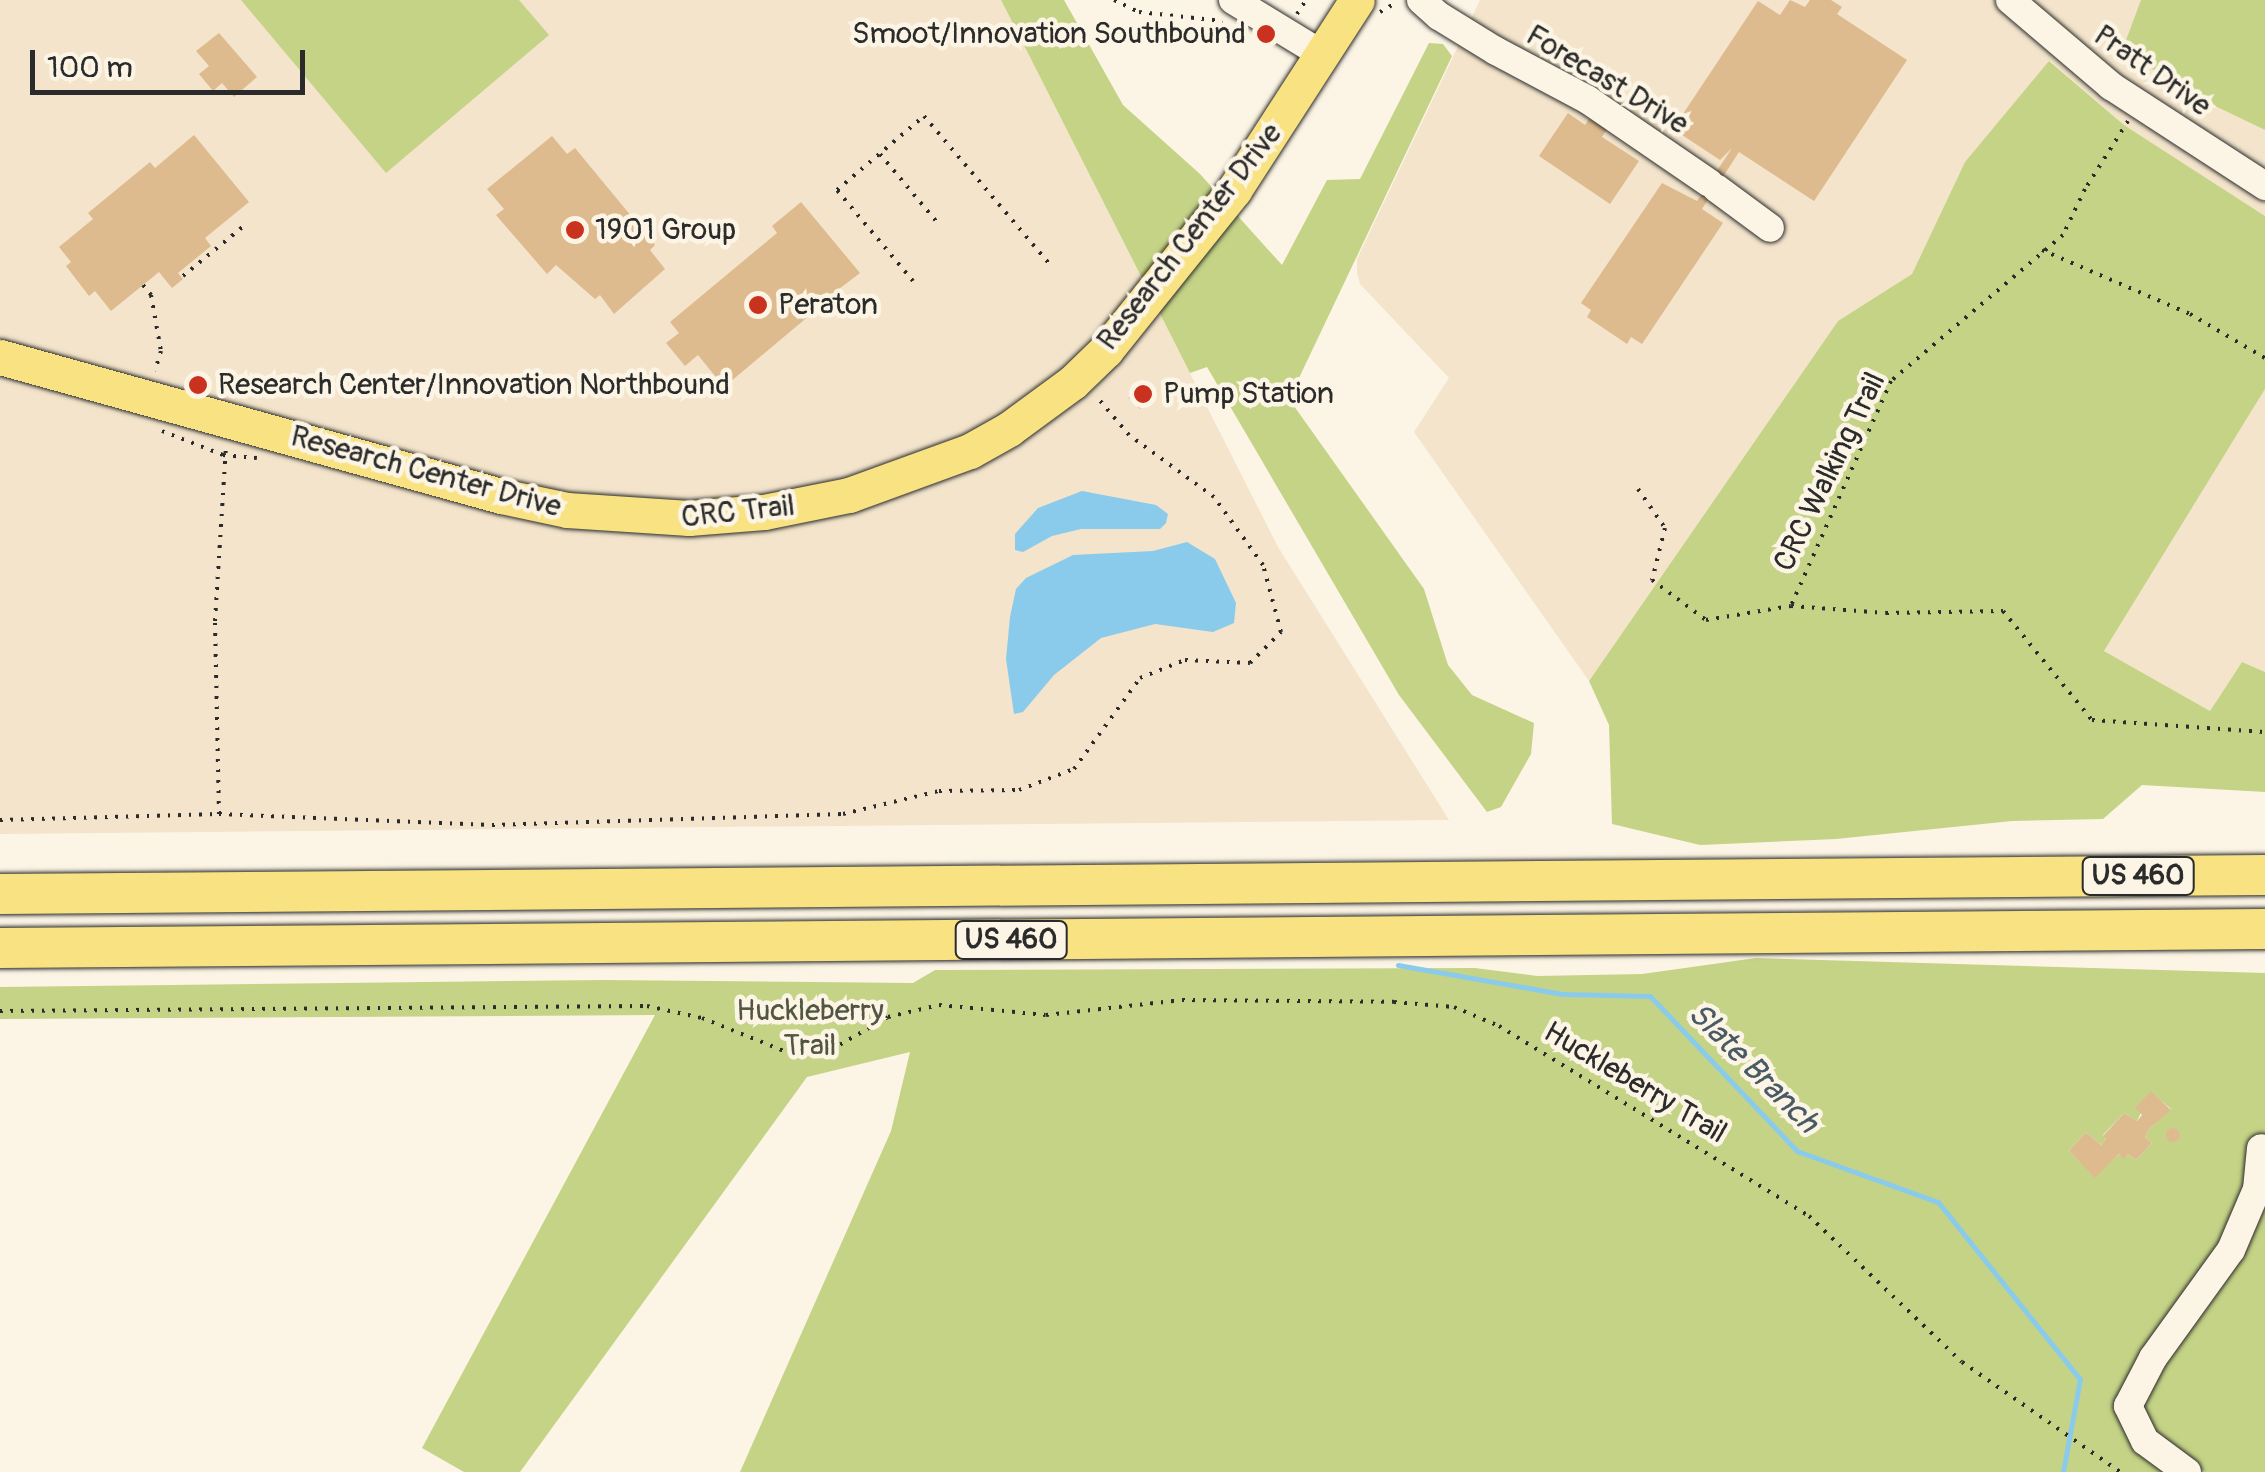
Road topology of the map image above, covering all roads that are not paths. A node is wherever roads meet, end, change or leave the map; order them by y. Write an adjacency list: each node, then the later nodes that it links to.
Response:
1 (1357, 0): 5 (main road, Research Center Drive)
2 (1421, 0): 7 (street, Forecast Drive)
3 (2010, 0): 6 (street, Pratt Drive)
4 (1234, 12): 5 (street)
5 (1323, 55): 8 (main road, Research Center Drive)
6 (2265, 186)
7 (1770, 228)
8 (0, 358)
9 (2265, 875): 10 (highway, US 460)
10 (954, 886): 11 (highway, US 460); 13 (street)
11 (0, 894)
12 (2265, 929): 13 (highway, US 460)
13 (954, 940): 14 (highway, US 460)
14 (0, 948)
15 (2261, 1148): 16 (street)
16 (2186, 1472)

